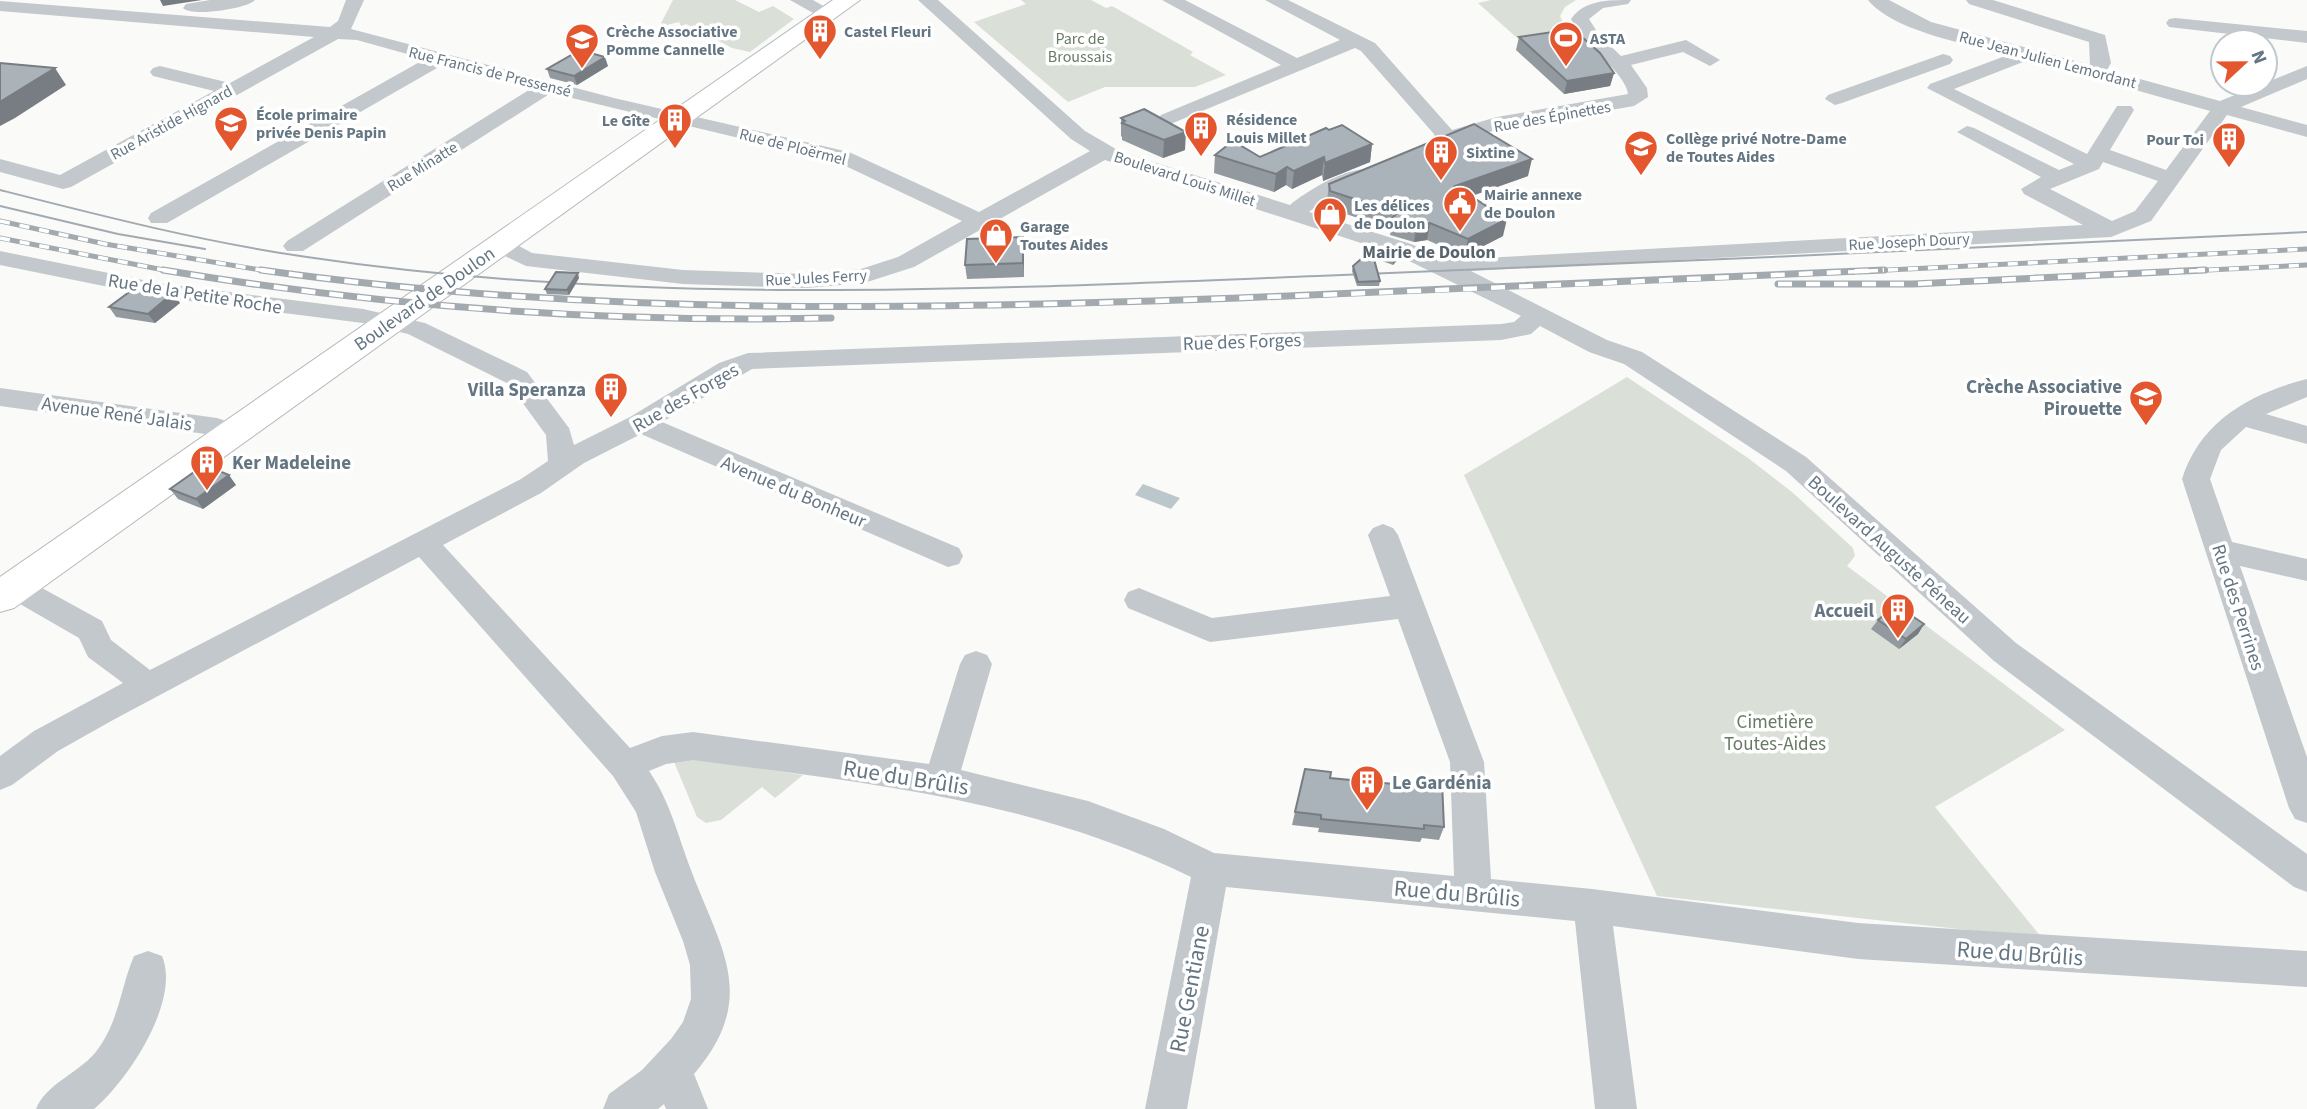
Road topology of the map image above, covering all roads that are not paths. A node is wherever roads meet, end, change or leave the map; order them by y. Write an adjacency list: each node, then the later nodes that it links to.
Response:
1 (246, 0): 10 (street)
2 (355, 0): 18 (street)
3 (799, 0): 13 (street)
4 (926, 0): 43 (street, Boulevard Louis Millet)
5 (1171, 0): 25 (street)
6 (1274, 0): 21 (street)
7 (1622, 0): 26 (street, Rue des Épinettes)
8 (1877, 0): 22 (street, Rue Jean Julien Lemordant)
9 (1974, 0): 20 (street)
10 (213, 5): 14 (street); 15 (street)
11 (0, 6): 12 (street, Rue Francis de Pressensé)
12 (88, 6): 14 (street, Rue Francis de Pressensé)
13 (838, 7): 38 (main road, Boulevard de Doulon)
14 (154, 17): 15 (street, Rue Francis de Pressensé)
15 (187, 19): 18 (street, Rue Francis de Pressensé)
16 (2092, 19): 20 (street)
17 (2175, 23): 19 (street)
18 (336, 32): 23 (street, Rue Francis de Pressensé); 34 (street, Rue Aristide Hignard)
19 (2307, 37)
20 (2098, 39): 28 (street)
21 (1355, 41): 25 (street); 26 (street, Rue des Épinettes)
22 (2030, 53): 28 (street, Rue Jean Julien Lemordant); 31 (street)
23 (440, 58): 32 (street, Rue Francis de Pressensé); 51 (street)
24 (1710, 60): 26 (street)
25 (1301, 62): 39 (street)
26 (1616, 63)
27 (160, 72): 34 (street)
28 (2097, 72): 36 (street, Rue Jean Julien Lemordant)
29 (2307, 72): 36 (street)
30 (1908, 73): 31 (street); 33 (street); 35 (street)
31 (1974, 75): 33 (street)
32 (549, 86): 38 (street, Rue Francis de Pressensé); 55 (street, Rue Minatte)
33 (1937, 88): 42 (street)
34 (231, 89): 46 (street, Rue Aristide Hignard)
35 (1835, 99)
36 (2223, 107): 40 (street, Rue Jean Julien Lemordant); 49 (street, Rue Joseph Doury)
37 (2124, 110): 45 (street)
38 (681, 118): 52 (street, Rue de Ploërmel); 54 (main road, Boulevard de Doulon)
39 (1168, 119)
40 (2307, 131)
41 (1967, 132): 44 (street)
42 (2043, 141): 44 (street); 45 (street)
43 (1105, 151): 50 (street, Boulevard Louis Millet); 52 (street, Rue Jules Ferry)
44 (2010, 153): 48 (street)
45 (2094, 158): 48 (street); 49 (street)
46 (0, 165)
47 (1378, 169): 50 (street)
48 (2059, 178): 53 (street)
49 (2170, 178): 53 (street, Rue Joseph Doury)
50 (1294, 213): 58 (street, Boulevard Louis Millet)
51 (159, 218)
52 (977, 220): 54 (street, Rue Jules Ferry)
53 (2111, 230): 58 (street, Rue Joseph Doury)
54 (500, 245): 61 (main road, Boulevard de Doulon)
55 (295, 246)
56 (0, 258): 57 (street, Rue de la Petite Roche)
57 (24, 263): 59 (street); 61 (street, Rue de la Petite Roche)
58 (1447, 268): 60 (street, Boulevard Auguste Péneau)
59 (0, 277)
60 (1537, 315): 65 (street, Rue des Forges); 84 (street, Boulevard Auguste Péneau)
61 (391, 322): 66 (main road, Boulevard de Doulon); 68 (street, Rue de la Petite Roche)
62 (2307, 387): 64 (street)
63 (0, 397): 66 (street, Avenue René Jalais)
64 (2240, 416): 67 (street); 71 (street, Rue des Perrines)
65 (640, 424): 68 (street, Rue des Forges); 72 (street, Avenue du Bonheur)
66 (233, 433): 74 (main road, Boulevard de Doulon)
67 (2307, 435)
68 (562, 464): 70 (street, Rue des Forges)
69 (1383, 535): 76 (street)
70 (423, 542): 78 (street, Rue des Forges); 79 (street)
71 (2220, 550): 73 (street); 82 (street, Rue des Perrines)
72 (948, 556)
73 (2307, 570)
74 (6, 593): 78 (street)
75 (1139, 600): 76 (street)
76 (1407, 606): 85 (street)
77 (976, 664): 81 (street)
78 (145, 687): 80 (street, Rue des Forges)
79 (625, 766): 81 (street, Rue du Brûlis); 89 (street)
80 (0, 775)
81 (941, 781): 83 (street, Rue du Brûlis)
82 (2307, 808)
83 (1211, 869): 85 (street, Rue du Brûlis); 93 (street, Rue Gentiane)
84 (2307, 875)
85 (1473, 895): 86 (street, Rue du Brûlis)
86 (1592, 906): 88 (street, Rue du Brûlis); 94 (street)
87 (148, 969): 90 (street)
88 (2307, 969)
89 (672, 1070): 91 (street); 92 (street)
90 (57, 1109)
91 (624, 1109)
92 (687, 1109)
93 (1166, 1109)
94 (1616, 1109)

